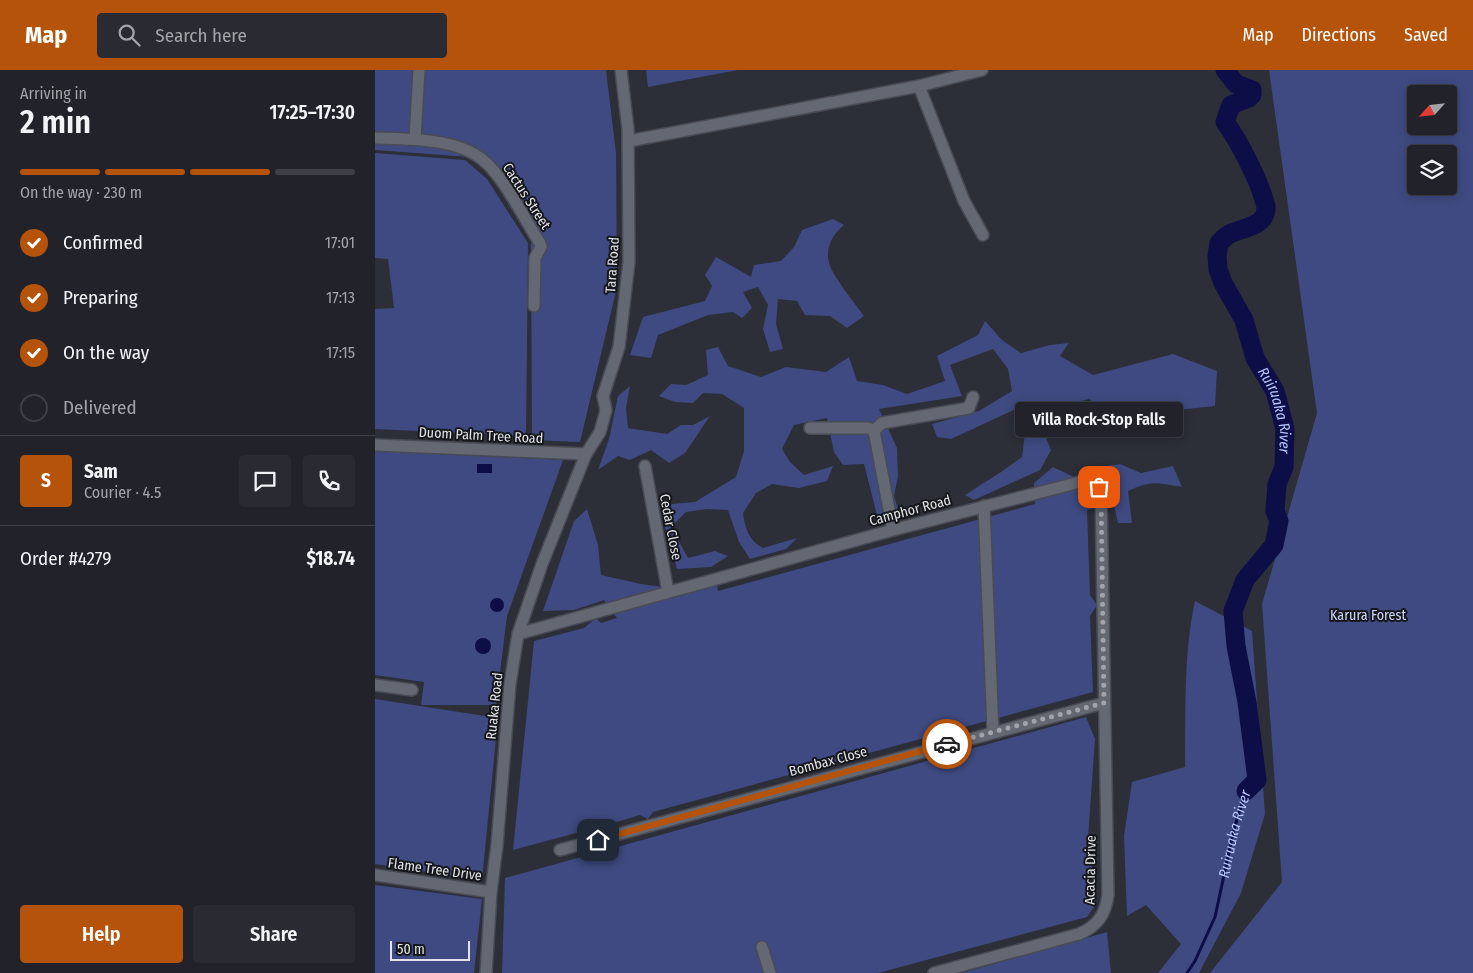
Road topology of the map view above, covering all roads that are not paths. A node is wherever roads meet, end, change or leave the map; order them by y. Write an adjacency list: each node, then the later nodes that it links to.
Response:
1 (419, 70): 6 (street)
2 (621, 70): 7 (street, Tara Road)
3 (982, 70): 4 (street)
4 (919, 86): 7 (street); 8 (street)
5 (375, 138): 6 (street, Cactus Street)
6 (415, 139): 9 (street, Cactus Street)
7 (629, 142): 14 (street, Tara Road)
8 (983, 235)
9 (534, 306)
10 (973, 397): 12 (street)
11 (810, 428): 12 (street)
12 (873, 432): 17 (street)
13 (375, 445): 14 (street, Duom Palm Tree Road)
14 (586, 454): 19 (street, Ruaka Road)
15 (645, 466): 18 (street, Cedar Close)
16 (984, 506): 17 (street, Camphor Road); 22 (street, Camphor Road); 23 (street)
17 (893, 530): 18 (street, Camphor Road)
18 (668, 592): 19 (street, Camphor Road)
19 (518, 634): 26 (street, Ruaka Road)
20 (375, 685): 21 (street)
21 (412, 690)
22 (1104, 703): 23 (street, Bombax Close); 30 (street, Acacia Drive)
23 (993, 732): 24 (street, Bombax Close)
24 (560, 850)
25 (375, 875): 26 (street, Flame Tree Drive)
26 (491, 892): 28 (street, Ruaka Road)
27 (762, 947): 29 (street)
28 (486, 973)
29 (770, 973)
30 (934, 973)

